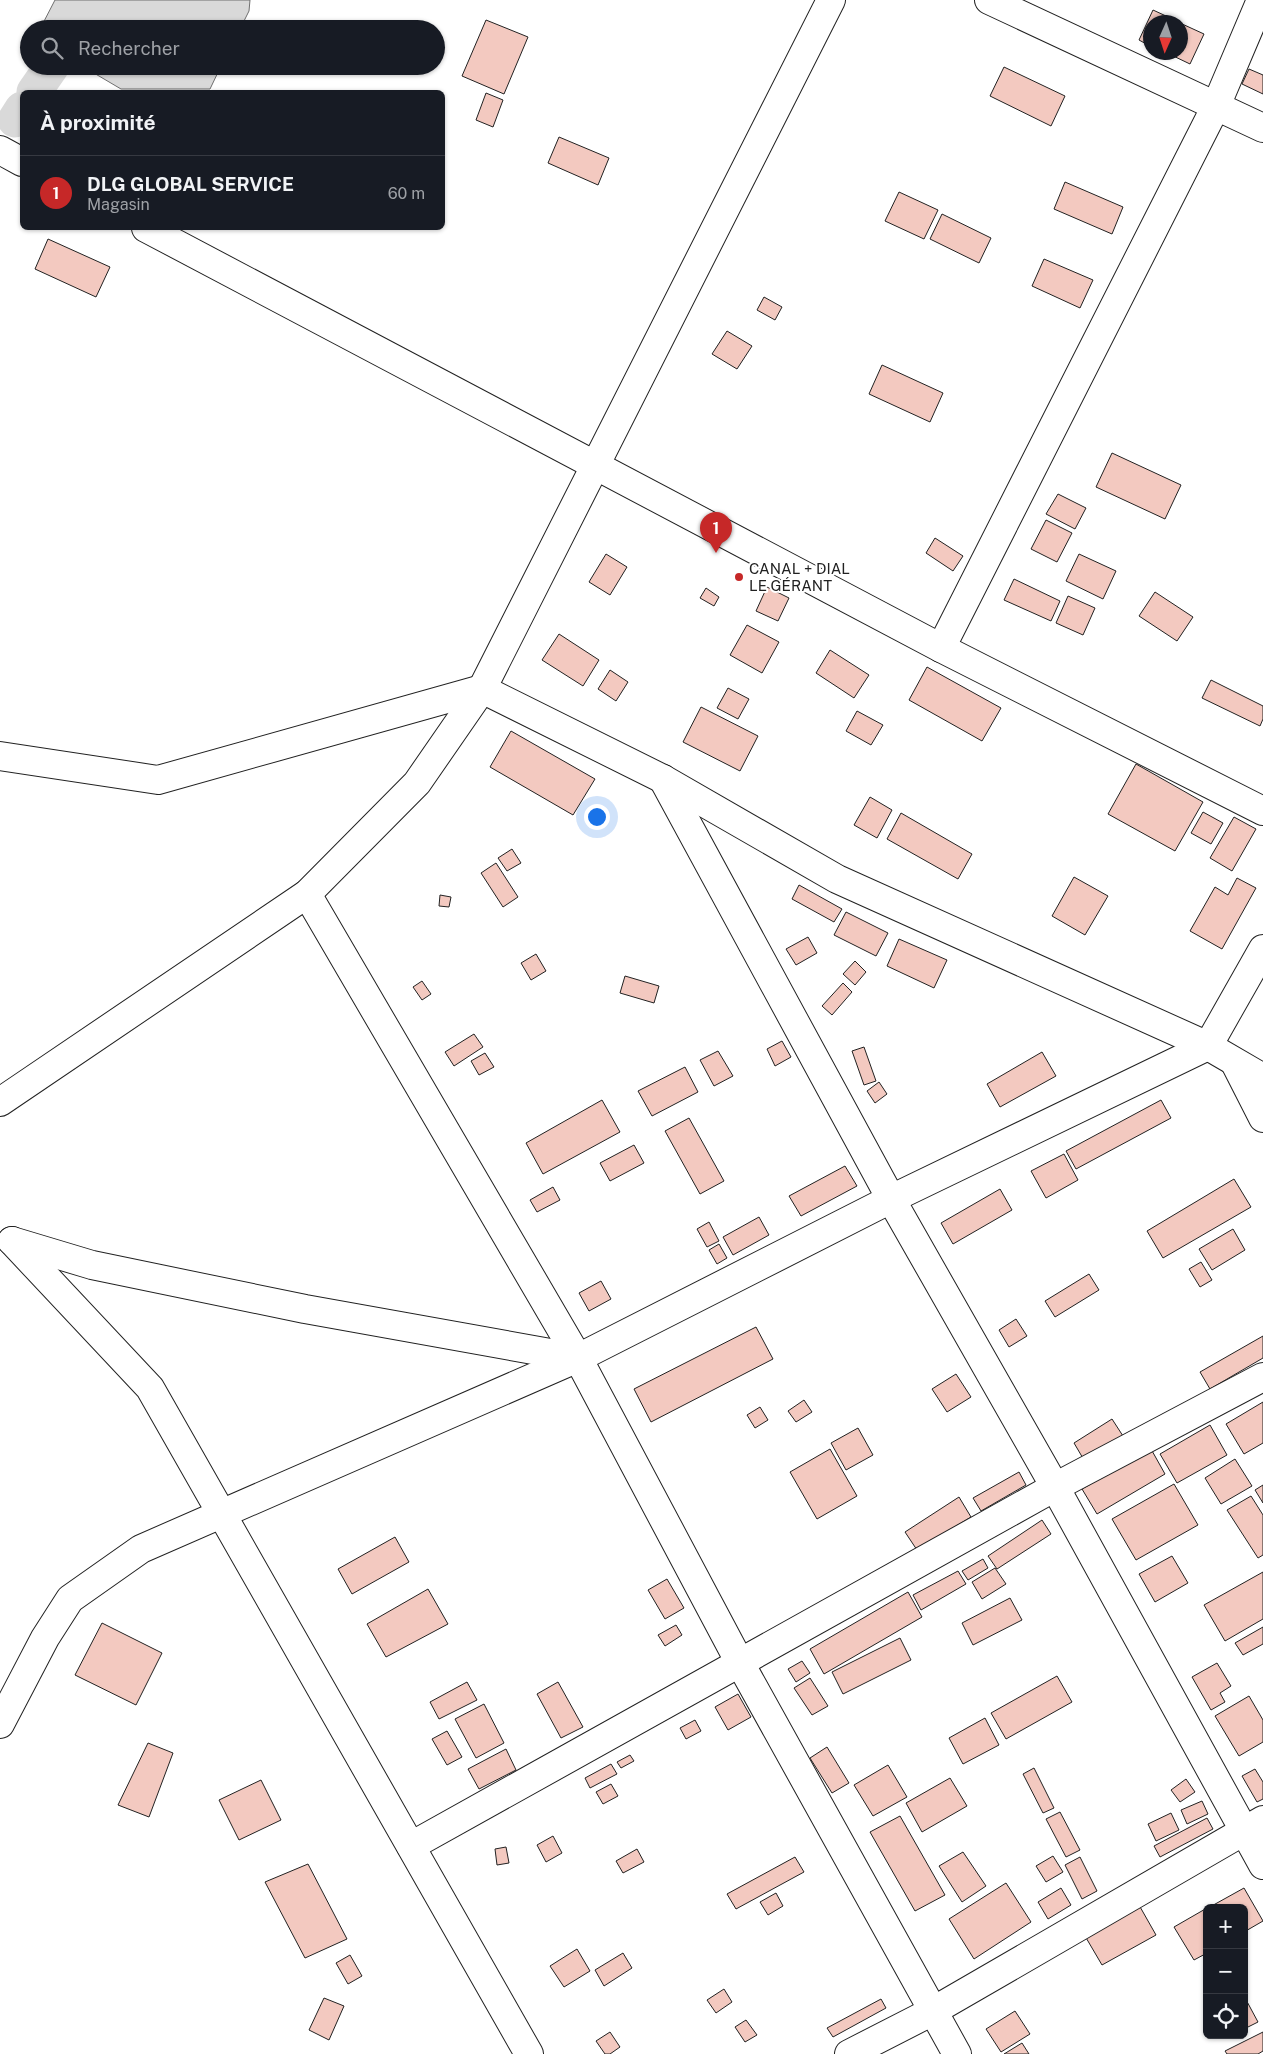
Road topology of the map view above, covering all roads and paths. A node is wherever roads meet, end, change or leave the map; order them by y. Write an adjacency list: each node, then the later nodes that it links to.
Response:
1 (831, 0): 9 (street)
2 (989, 0): 4 (street)
3 (1261, 0): 4 (street)
4 (1216, 106): 5 (street); 10 (street)
5 (1263, 128)
6 (0, 150): 7 (street)
7 (20, 161)
8 (150, 230): 9 (street)
9 (596, 465): 10 (street); 11 (street)
10 (941, 648): 14 (street)
11 (482, 689): 12 (street); 13 (street); 15 (street)
12 (0, 756)
13 (663, 779): 17 (street); 22 (street)
14 (1263, 811)
15 (307, 894): 20 (street); 24 (street)
16 (1263, 948): 17 (street)
17 (1208, 1046): 18 (street); 22 (street)
18 (1235, 1064): 19 (street); 21 (street)
19 (1263, 1078)
20 (0, 1102)
21 (1263, 1118)
22 (891, 1199): 24 (street); 26 (street)
23 (6, 1239): 24 (street); 27 (street)
24 (578, 1358): 27 (street); 28 (street)
25 (1263, 1377): 26 (street)
26 (1055, 1488): 28 (street); 30 (street)
27 (222, 1514): 29 (street); 31 (street)
28 (740, 1663): 31 (street); 33 (street)
29 (0, 1724)
30 (1254, 1825): 32 (street); 33 (street)
31 (411, 1846): 34 (street)
32 (1263, 1865)
33 (933, 2011): 35 (street); 36 (street)
34 (529, 2054)
35 (849, 2054)
36 (957, 2054)

